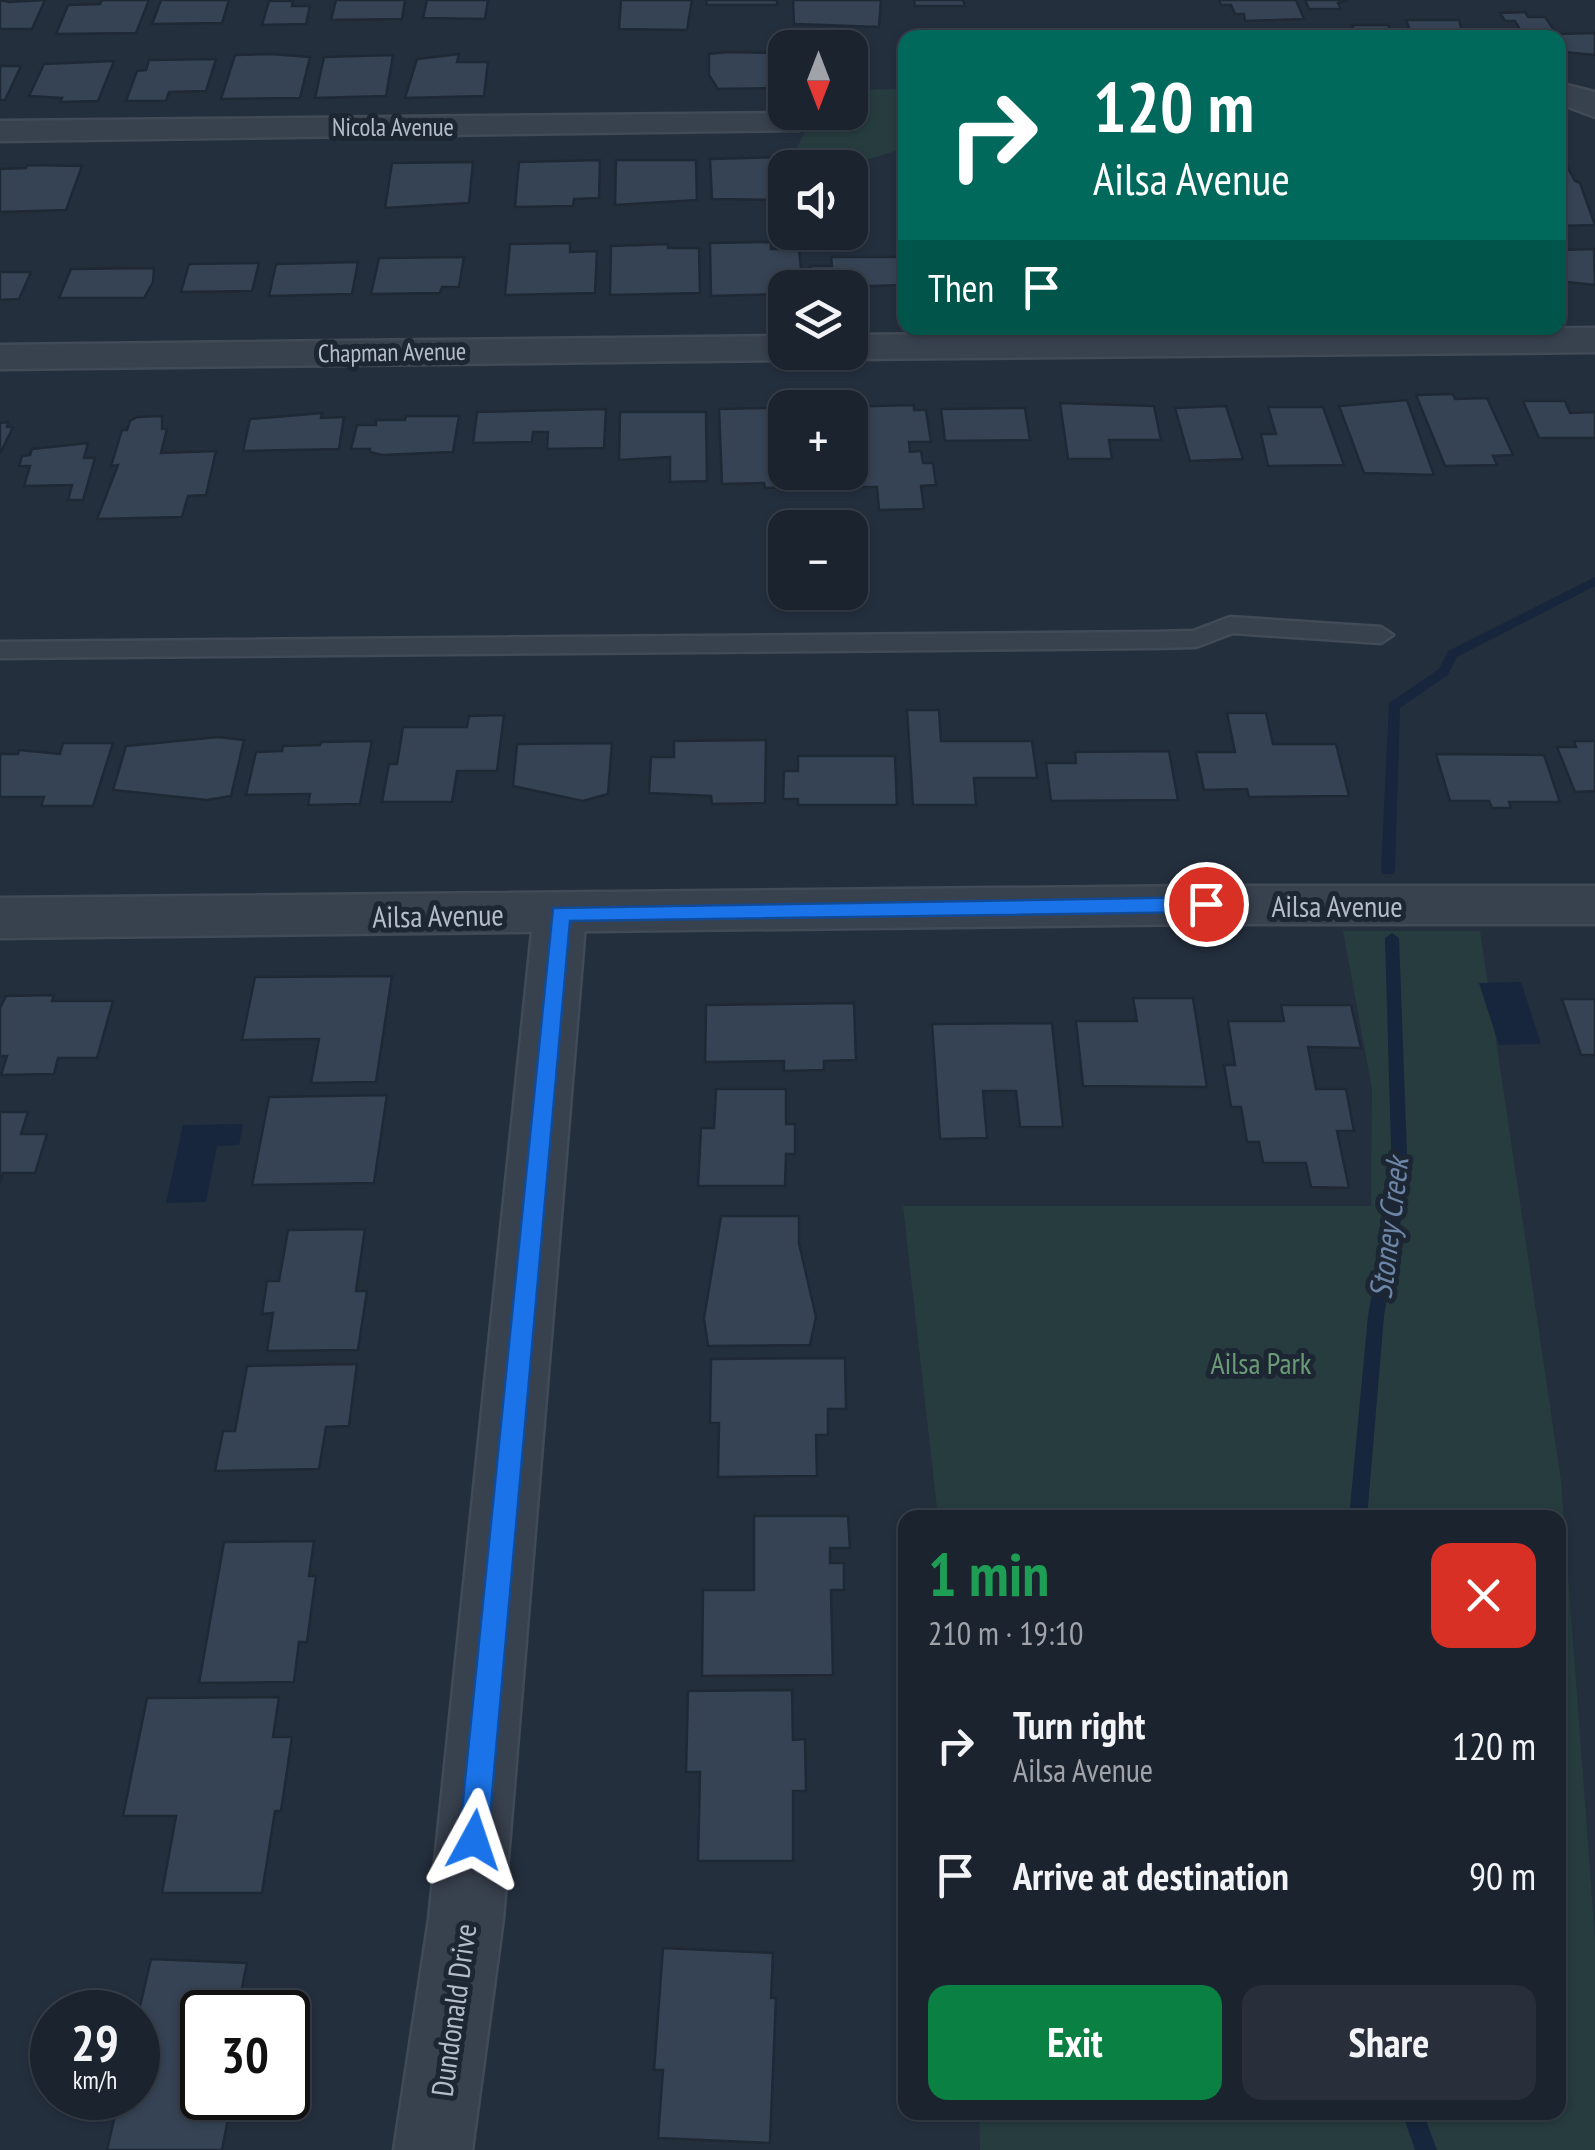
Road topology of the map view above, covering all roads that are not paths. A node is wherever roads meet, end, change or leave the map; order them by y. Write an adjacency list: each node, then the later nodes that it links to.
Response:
1 (1566, 95): 2 (street)
2 (1595, 106)
3 (768, 123): 4 (street, Nicola Avenue)
4 (0, 131)
5 (1595, 340): 6 (street)
6 (868, 347)
7 (768, 348): 8 (street, Chapman Avenue)
8 (0, 357)
9 (1381, 635): 10 (lane)
10 (0, 650)
11 (1595, 905): 12 (street, Ailsa Avenue)
12 (560, 914): 13 (street, Ailsa Avenue); 14 (street, Dundonald Drive)
13 (0, 918)
14 (433, 2150)

